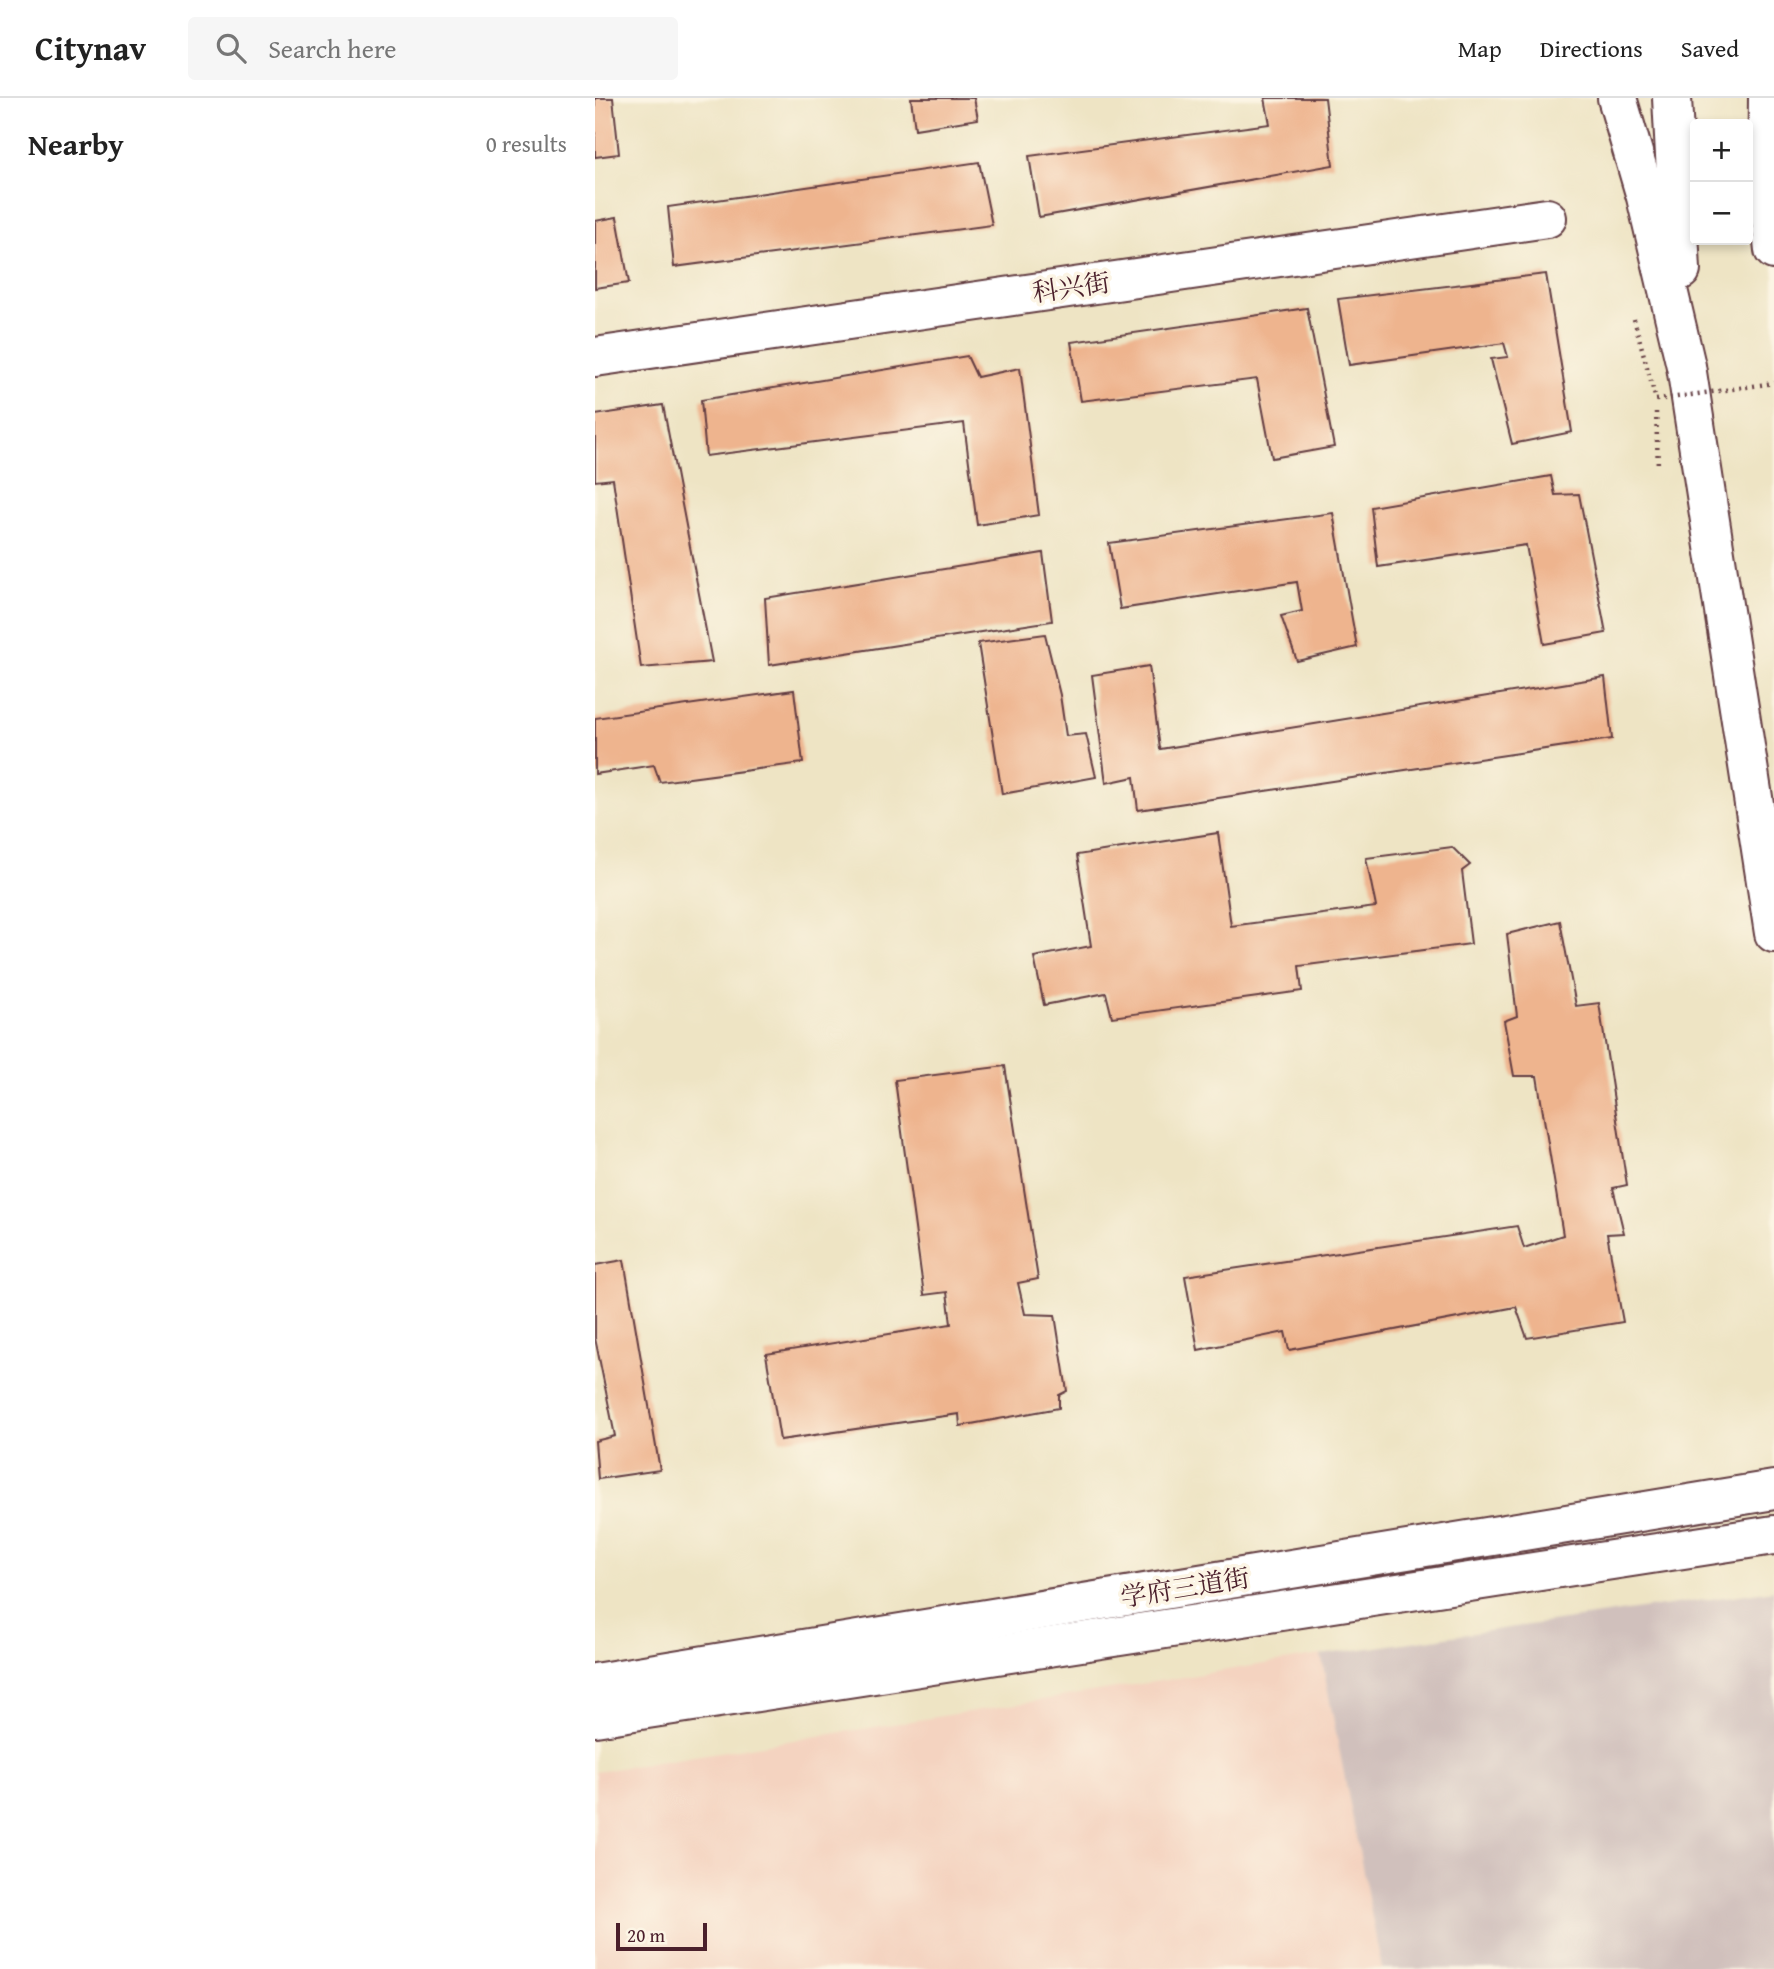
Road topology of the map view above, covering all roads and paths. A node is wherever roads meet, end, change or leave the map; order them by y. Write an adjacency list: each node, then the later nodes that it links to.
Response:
1 (1616, 98): 8 (main road)
2 (1768, 98): 5 (main road)
3 (1673, 101): 8 (main road)
4 (1547, 218): 7 (main road, 科兴街)
5 (1774, 250)
6 (1635, 319): 10 (path, bridge)
7 (595, 357)
8 (1686, 366): 12 (main road)
9 (1774, 383): 10 (path, bridge)
10 (1655, 400): 11 (path)
11 (1658, 467)
12 (1774, 933)
13 (1774, 1490): 15 (main road, 学府三道街)
14 (1774, 1535): 16 (main road, 学府三道街)
15 (595, 1683)
16 (595, 1717)

